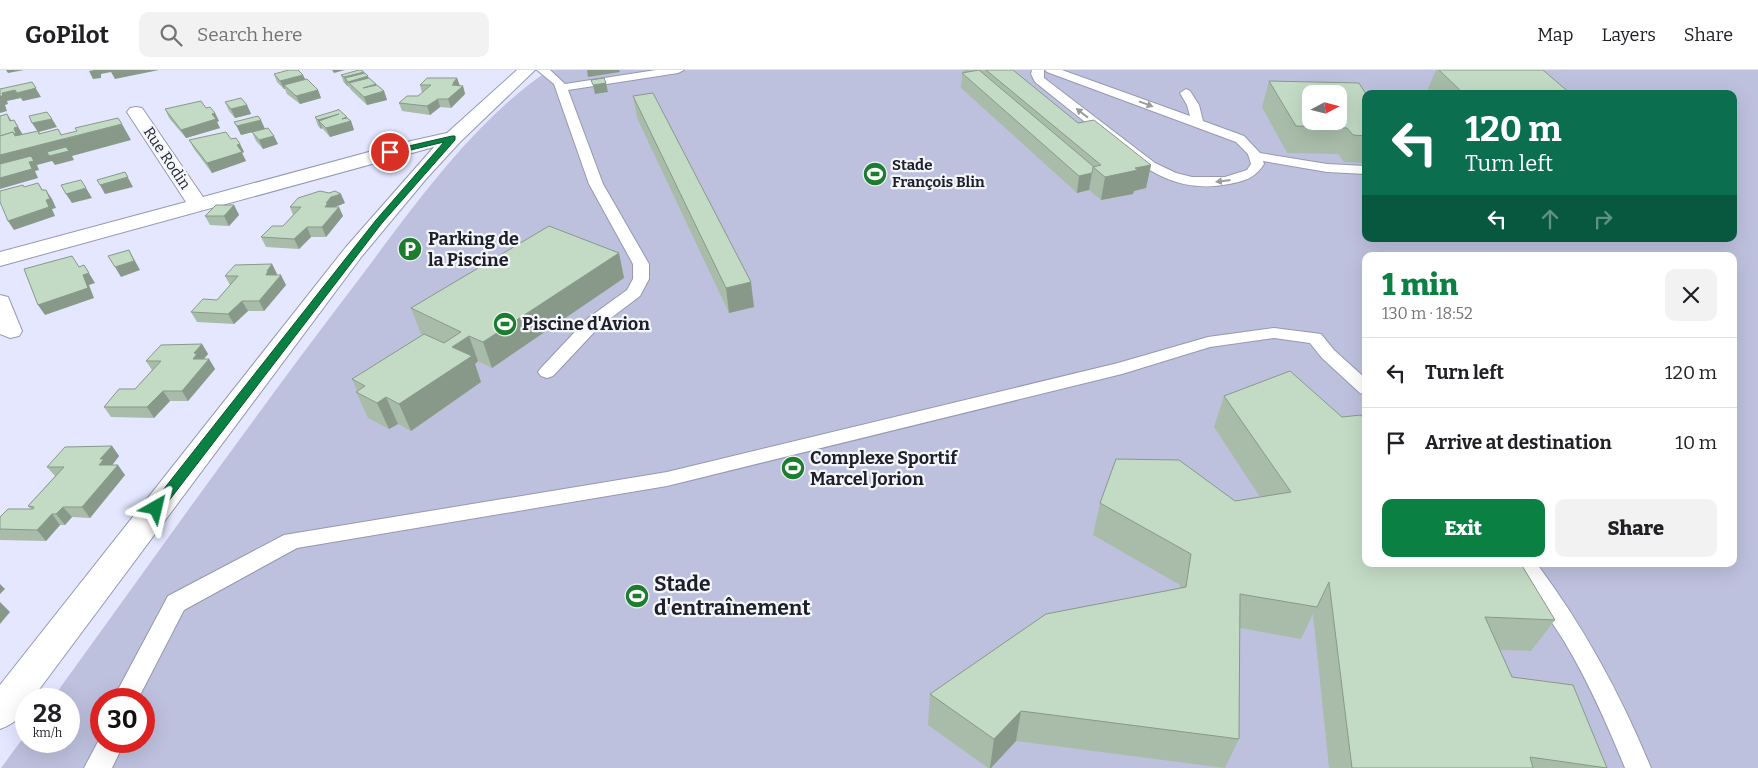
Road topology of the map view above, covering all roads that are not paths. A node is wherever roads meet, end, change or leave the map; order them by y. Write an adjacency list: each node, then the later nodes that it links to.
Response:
1 (527, 70): 10 (street)
2 (543, 70): 6 (lane)
3 (678, 70): 6 (lane)
4 (1038, 70): 11 (lane, one-way to 4)
5 (1050, 70): 9 (lane, one-way to 9)
6 (561, 88): 17 (lane)
7 (1186, 93): 9 (lane)
8 (136, 112): 13 (street, Rue Rodin)
9 (1197, 122): 11 (lane)
10 (452, 138): 13 (street); 21 (street)
11 (1257, 156): 12 (lane)
12 (1362, 170)
13 (198, 204): 14 (street)
14 (0, 258)
15 (0, 302): 16 (street)
16 (10, 330)
17 (547, 372)
18 (1362, 385): 20 (lane)
19 (1528, 567): 24 (lane)
20 (131, 688)
21 (0, 713)
22 (107, 753): 23 (lane)
23 (97, 768)
24 (1638, 768)

